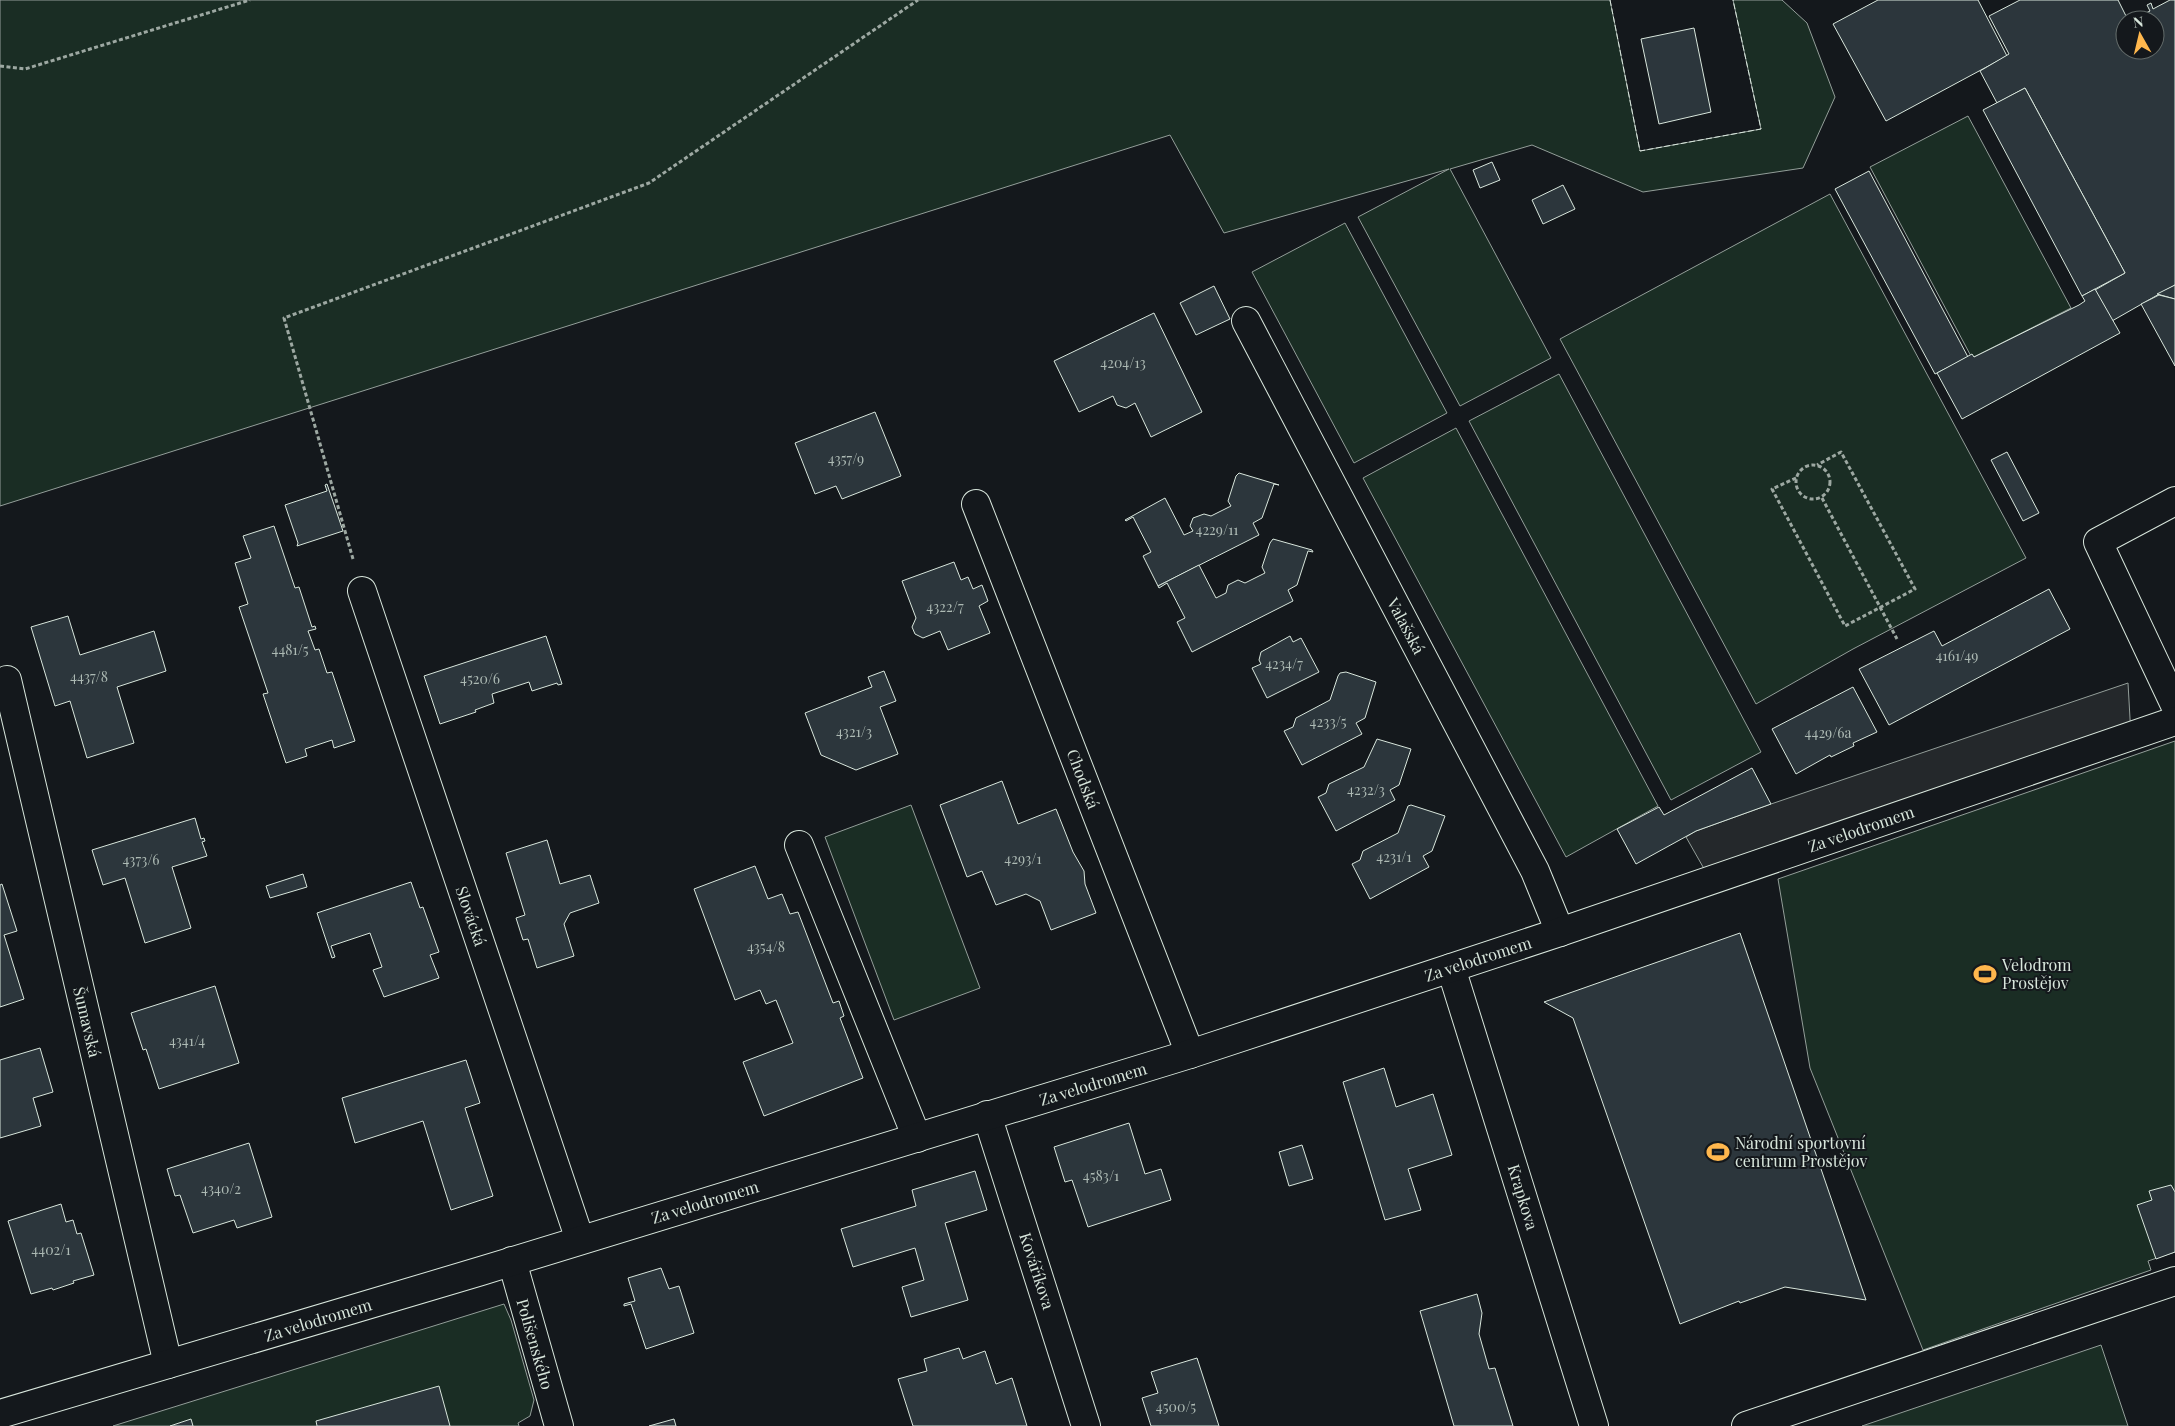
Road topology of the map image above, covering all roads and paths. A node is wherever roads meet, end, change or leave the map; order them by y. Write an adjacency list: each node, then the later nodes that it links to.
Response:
1 (250, 0): 3 (path)
2 (918, 0): 10 (path)
3 (0, 66)
4 (1246, 321): 17 (street, Valašská)
5 (1817, 466): 6 (path); 7 (path); 11 (path)
6 (1796, 478): 7 (path); 11 (path)
7 (1822, 498): 11 (path)
8 (2175, 501): 14 (street)
9 (976, 504): 19 (street, Chodská)
10 (362, 591): 22 (street, Slovácká)
11 (1880, 608): 12 (path)
12 (1896, 639)
13 (6, 680): 25 (street, Šumavská)
14 (2175, 704)
15 (2175, 721): 17 (street, Za velodromem)
16 (799, 845): 21 (street)
17 (1560, 932): 18 (street, Za velodromem)
18 (1451, 968): 19 (street, Za velodromem); 29 (street, Krapkova)
19 (1190, 1054): 20 (street, Za velodromem)
20 (987, 1116): 21 (street, Za velodromem); 28 (street, Kováříkova)
21 (916, 1138): 22 (street, Za velodromem)
22 (580, 1240): 23 (street, Za velodromem)
23 (512, 1261): 25 (street, Za velodromem); 27 (street, Polišenského)
24 (2175, 1281): 30 (street)
25 (168, 1364): 26 (street, Za velodromem)
26 (0, 1414)
27 (559, 1426)
28 (1086, 1426)
29 (1594, 1426)
30 (1746, 1426)

